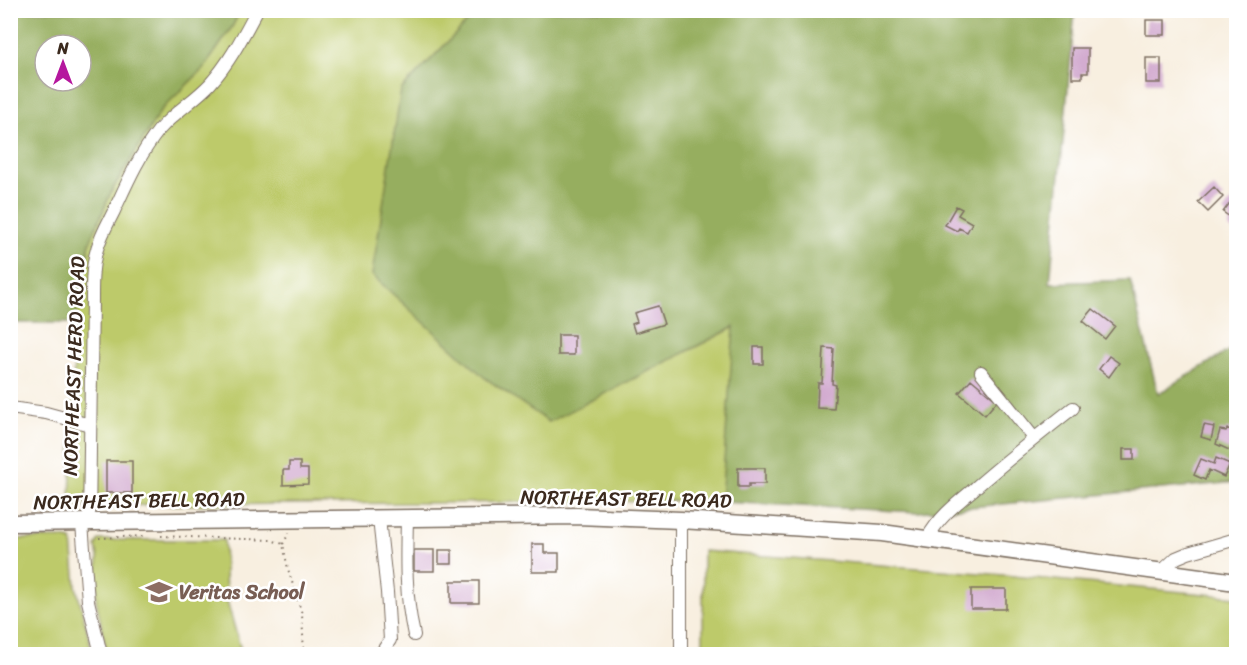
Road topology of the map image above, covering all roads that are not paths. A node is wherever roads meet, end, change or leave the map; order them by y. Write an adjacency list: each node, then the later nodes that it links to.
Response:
1 (257, 10): 5 (street, NORTHEAST HERD ROAD)
2 (981, 372): 6 (street)
3 (10, 408): 5 (street)
4 (1073, 408): 6 (street)
5 (90, 424): 11 (street, NORTHEAST HERD ROAD)
6 (1034, 438): 12 (street)
7 (379, 519): 8 (main road, NORTHEAST BELL ROAD); 11 (main road, NORTHEAST BELL ROAD); 17 (street)
8 (407, 519): 9 (main road, NORTHEAST BELL ROAD); 16 (street)
9 (681, 520): 12 (main road, NORTHEAST BELL ROAD); 19 (street)
10 (10, 523): 11 (main road, NORTHEAST BELL ROAD)
11 (86, 523): 18 (street, NORTHEAST HERD ROAD)
12 (927, 539): 14 (main road, NORTHEAST BELL ROAD)
13 (1236, 539): 14 (street)
14 (1161, 572): 15 (main road, NORTHEAST BELL ROAD)
15 (1236, 582)
16 (414, 635)
17 (382, 652)
18 (101, 654)
19 (681, 654)

